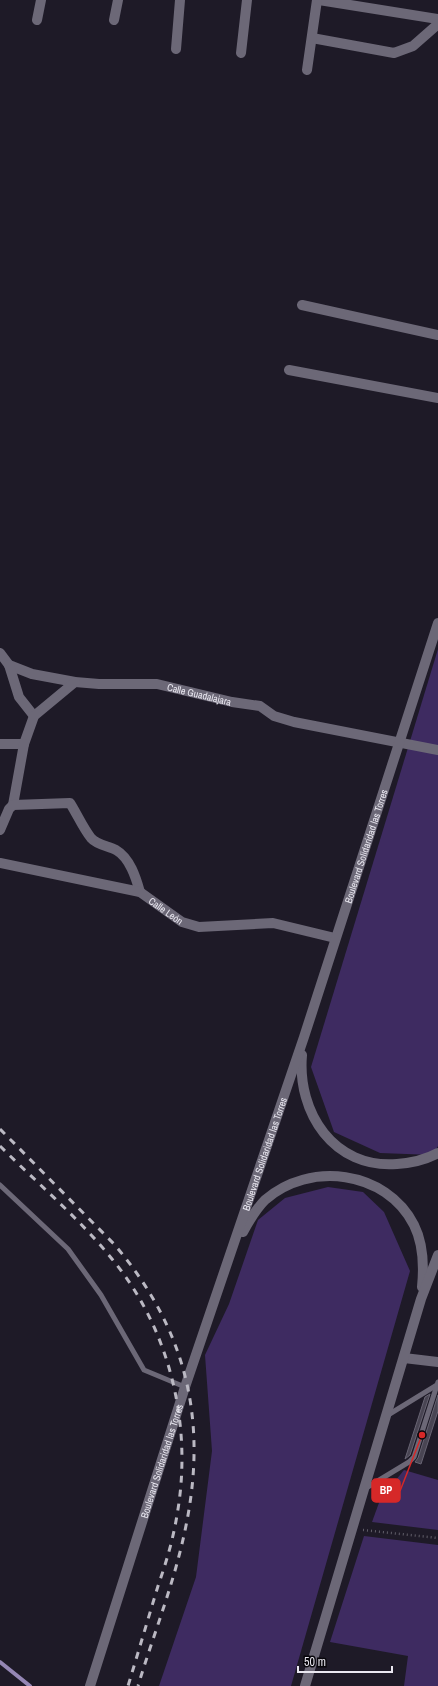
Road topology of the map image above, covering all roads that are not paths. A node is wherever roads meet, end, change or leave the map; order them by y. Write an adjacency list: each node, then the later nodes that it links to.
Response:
1 (41, 0): 7 (main road)
2 (118, 0): 8 (main road)
3 (180, 0): 11 (main road)
4 (247, 0): 12 (main road)
5 (318, 0): 6 (main road); 10 (main road)
6 (438, 19)
7 (37, 20)
8 (114, 20)
9 (438, 24): 10 (main road)
10 (312, 38): 13 (main road)
11 (176, 49)
12 (240, 53)
13 (307, 70)
14 (302, 306): 15 (main road)
15 (438, 335)
16 (289, 370): 17 (main road)
17 (438, 398)
18 (438, 623): 25 (main road, Boulevard Solidaridad las Torres)
19 (0, 653): 20 (main road)
20 (9, 665): 21 (main road, Calle Guadalajara); 22 (main road)
21 (75, 682): 22 (main road); 25 (main road, Calle Guadalajara)
22 (34, 716): 24 (main road)
23 (0, 744): 24 (main road)
24 (24, 744): 27 (main road)
25 (400, 744): 26 (main road, Calle Guadalajara); 31 (main road, Boulevard Solidaridad las Torres)
26 (438, 750)
27 (13, 805): 28 (main road); 30 (main road)
28 (0, 830)
29 (0, 863): 30 (main road, Calle León)
30 (140, 892): 31 (main road, Calle León)
31 (335, 938): 32 (main road, Boulevard Solidaridad las Torres)
32 (304, 1037): 33 (main road); 36 (main road, Boulevard Solidaridad las Torres)
33 (438, 1153)
34 (0, 1185): 41 (lane)
35 (438, 1255): 37 (main road)
36 (229, 1259): 37 (main road); 41 (main road, Boulevard Solidaridad las Torres)
37 (421, 1299): 38 (main road)
38 (404, 1358): 39 (main road); 42 (main road)
39 (438, 1362)
40 (437, 1384): 42 (lane); 43 (lane)
41 (185, 1387): 44 (main road, Boulevard Solidaridad las Torres)
42 (388, 1415): 43 (main road)
43 (365, 1489): 45 (main road)
44 (90, 1686)
45 (305, 1686)

